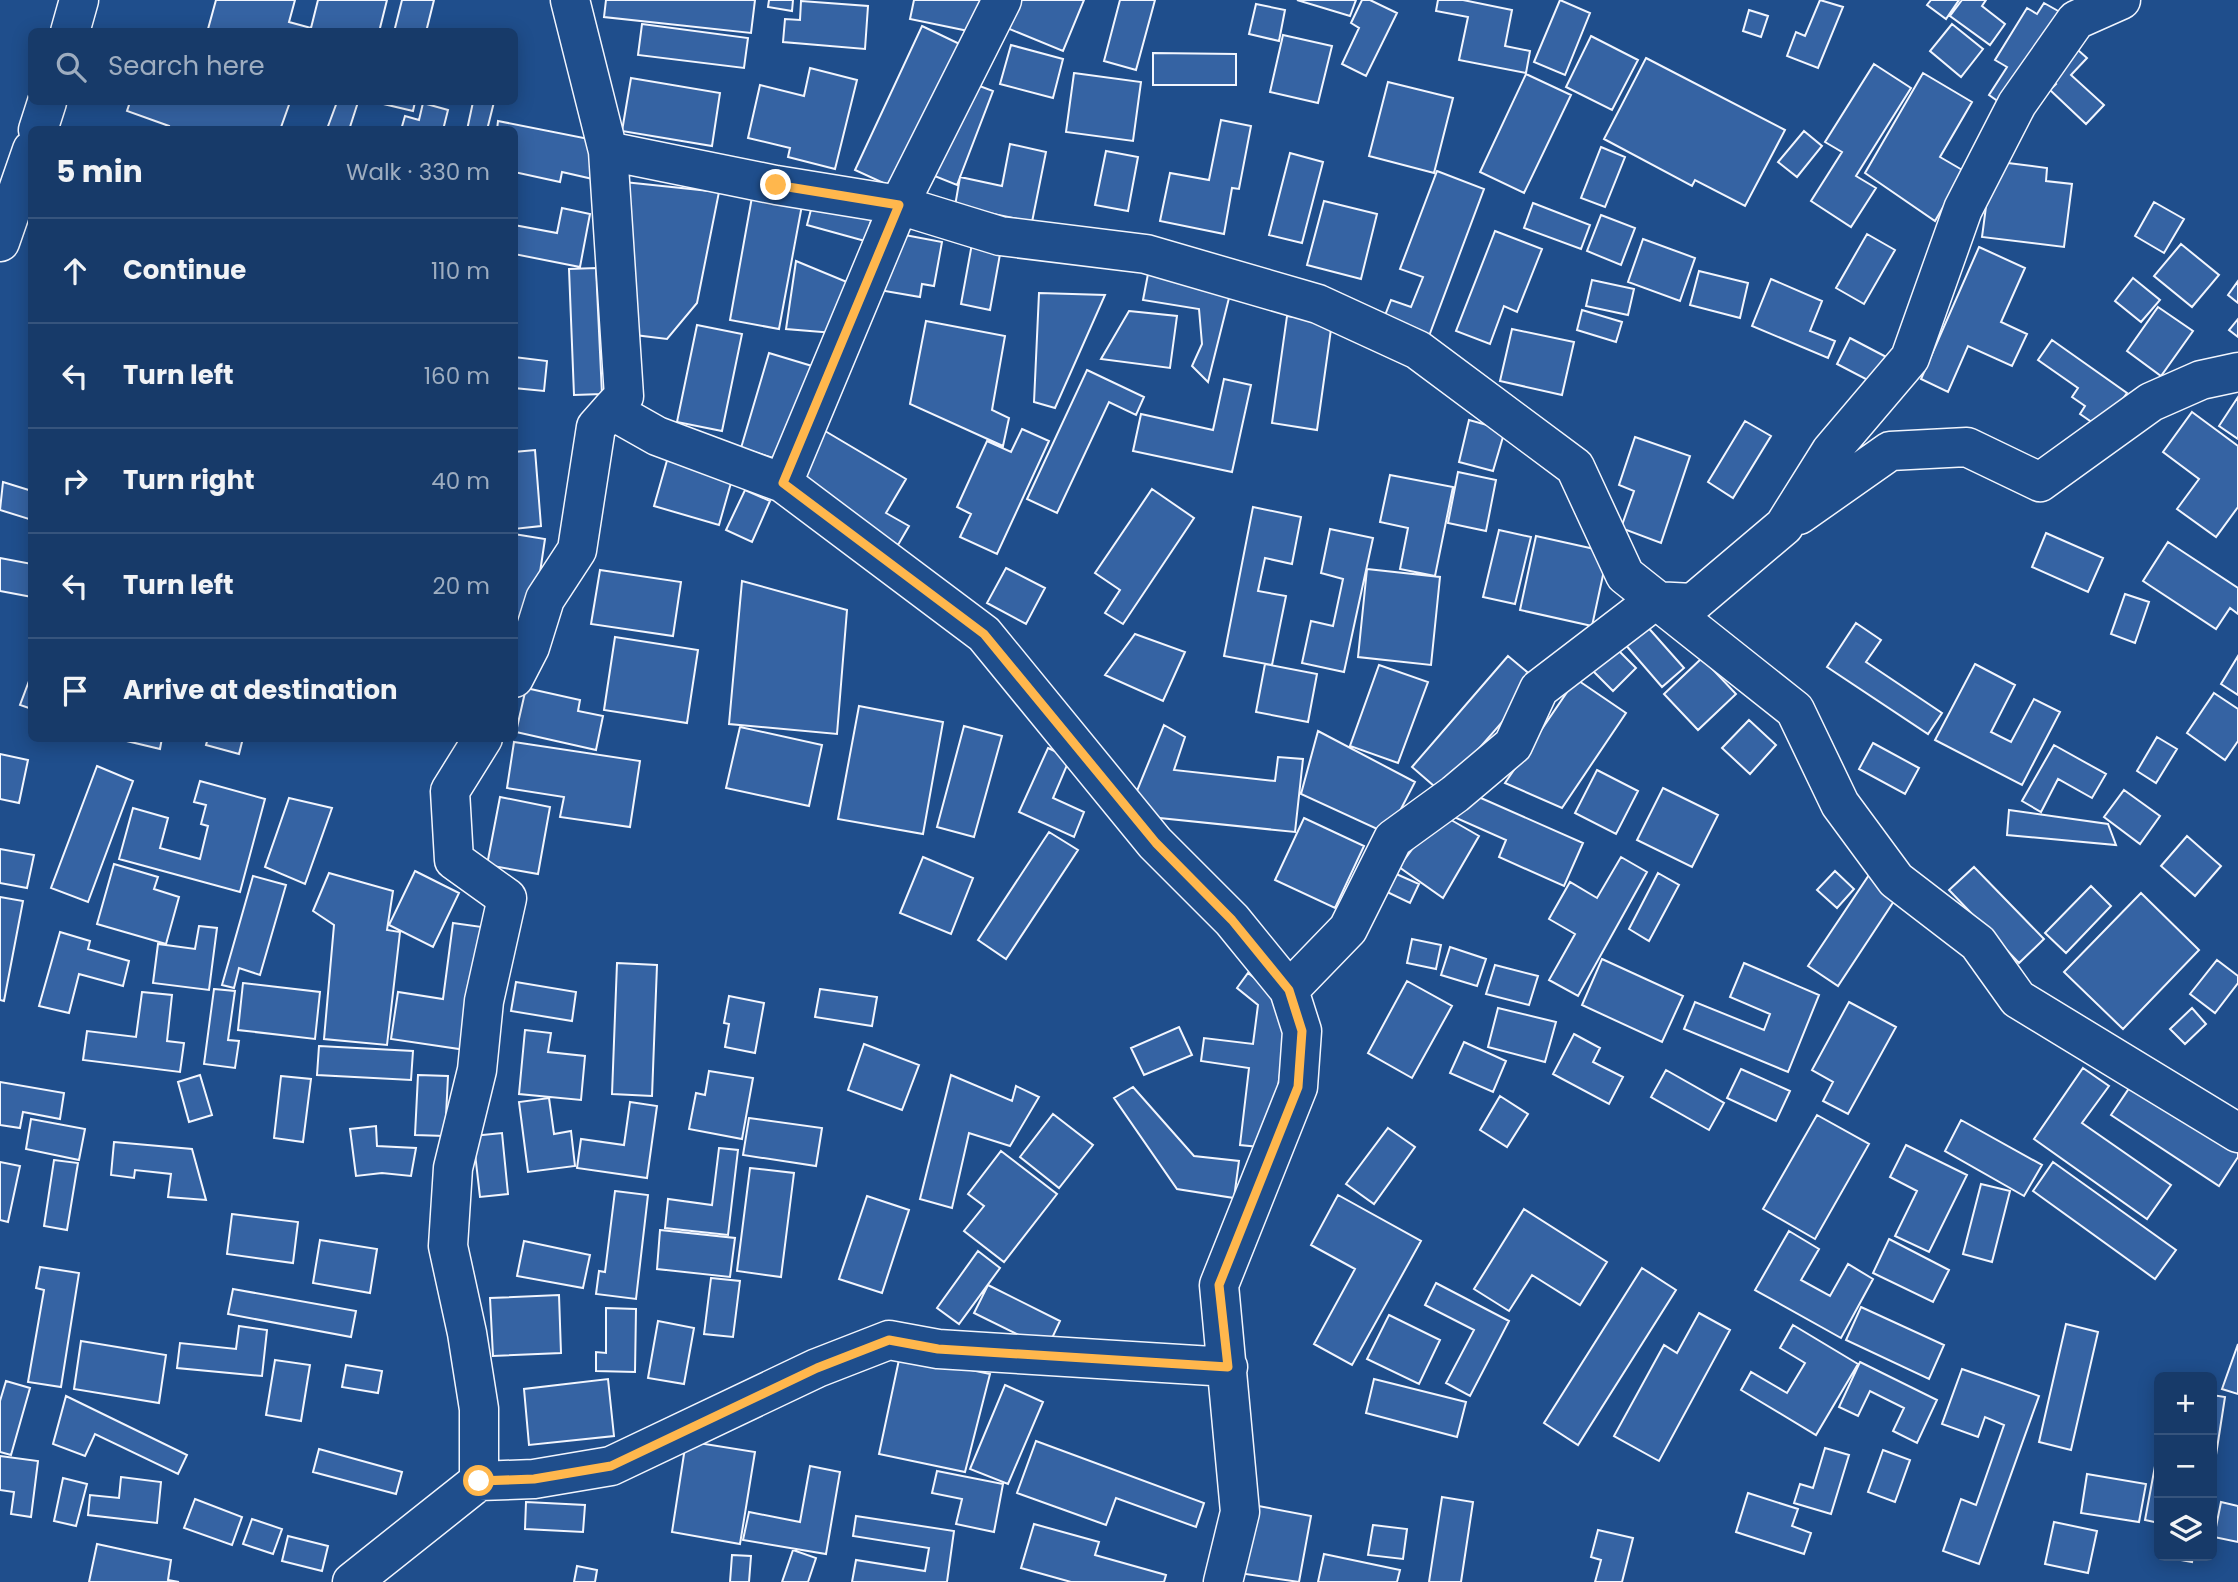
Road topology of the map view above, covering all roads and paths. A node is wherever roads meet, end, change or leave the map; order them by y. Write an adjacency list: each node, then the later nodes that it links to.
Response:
1 (79, 0): 5 (street)
2 (570, 0): 8 (street)
3 (1002, 0): 10 (street)
4 (2121, 0): 15 (street)
5 (71, 28)
6 (46, 105): 7 (street)
7 (39, 126)
8 (608, 151): 10 (street); 13 (street)
9 (28, 162): 11 (street)
10 (899, 205): 14 (street); 16 (street)
11 (0, 243)
12 (2238, 372): 15 (street)
13 (611, 410): 14 (street); 17 (street)
14 (783, 483): 19 (street)
15 (1783, 526): 16 (street)
16 (1654, 601): 19 (street); 20 (street)
17 (518, 670)
18 (480, 742): 22 (street)
19 (1289, 990): 21 (street)
20 (2238, 1133)
21 (1228, 1367): 22 (street); 24 (street)
22 (479, 1481): 23 (street)
23 (352, 1582)
24 (1223, 1582)

